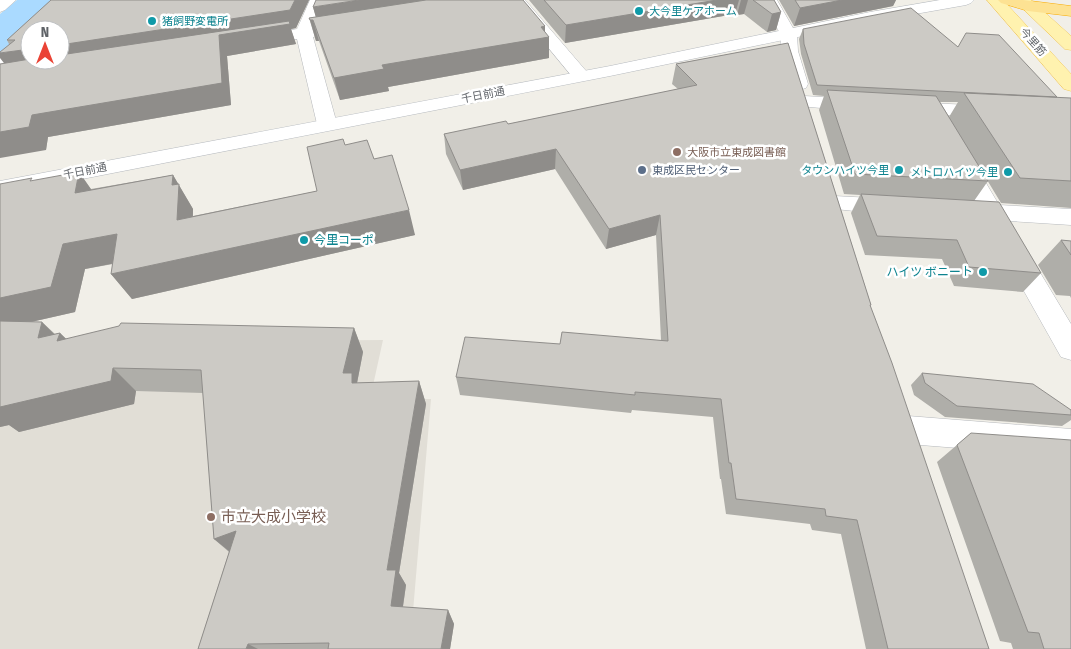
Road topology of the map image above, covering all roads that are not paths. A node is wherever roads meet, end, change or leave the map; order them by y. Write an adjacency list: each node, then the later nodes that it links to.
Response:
1 (8, 0): 10 (street)
2 (318, 0): 13 (street)
3 (518, 0): 8 (street); 19 (street)
4 (768, 0): 14 (street)
5 (966, 0): 14 (street, 千日前通)
6 (995, 0): 20 (main road, 今里筋)
7 (1006, 0): 9 (highway)
8 (498, 3)
9 (1025, 3): 11 (highway); 16 (main road, 今里筋)
10 (0, 7)
11 (1071, 11)
12 (362, 24): 13 (street)
13 (304, 33): 15 (street); 26 (street)
14 (789, 35): 19 (street, 千日前通); 21 (street)
15 (236, 44)
16 (1071, 45)
17 (20, 51): 18 (street)
18 (3, 75)
19 (581, 76): 26 (street, 千日前通)
20 (1071, 85)
21 (804, 102): 22 (street); 27 (street)
22 (874, 106)
23 (893, 107): 24 (street)
24 (933, 109): 25 (street); 33 (street)
25 (1008, 113)
26 (326, 124): 29 (street, 千日前通)
27 (812, 130)
28 (826, 176): 30 (street)
29 (0, 188)
30 (834, 204): 31 (street); 35 (street)
31 (913, 208)
32 (952, 211): 33 (street)
33 (992, 213): 34 (street); 36 (street)
34 (1071, 217)
35 (843, 232)
36 (1071, 349)
37 (908, 430): 38 (street)
38 (1071, 443)

